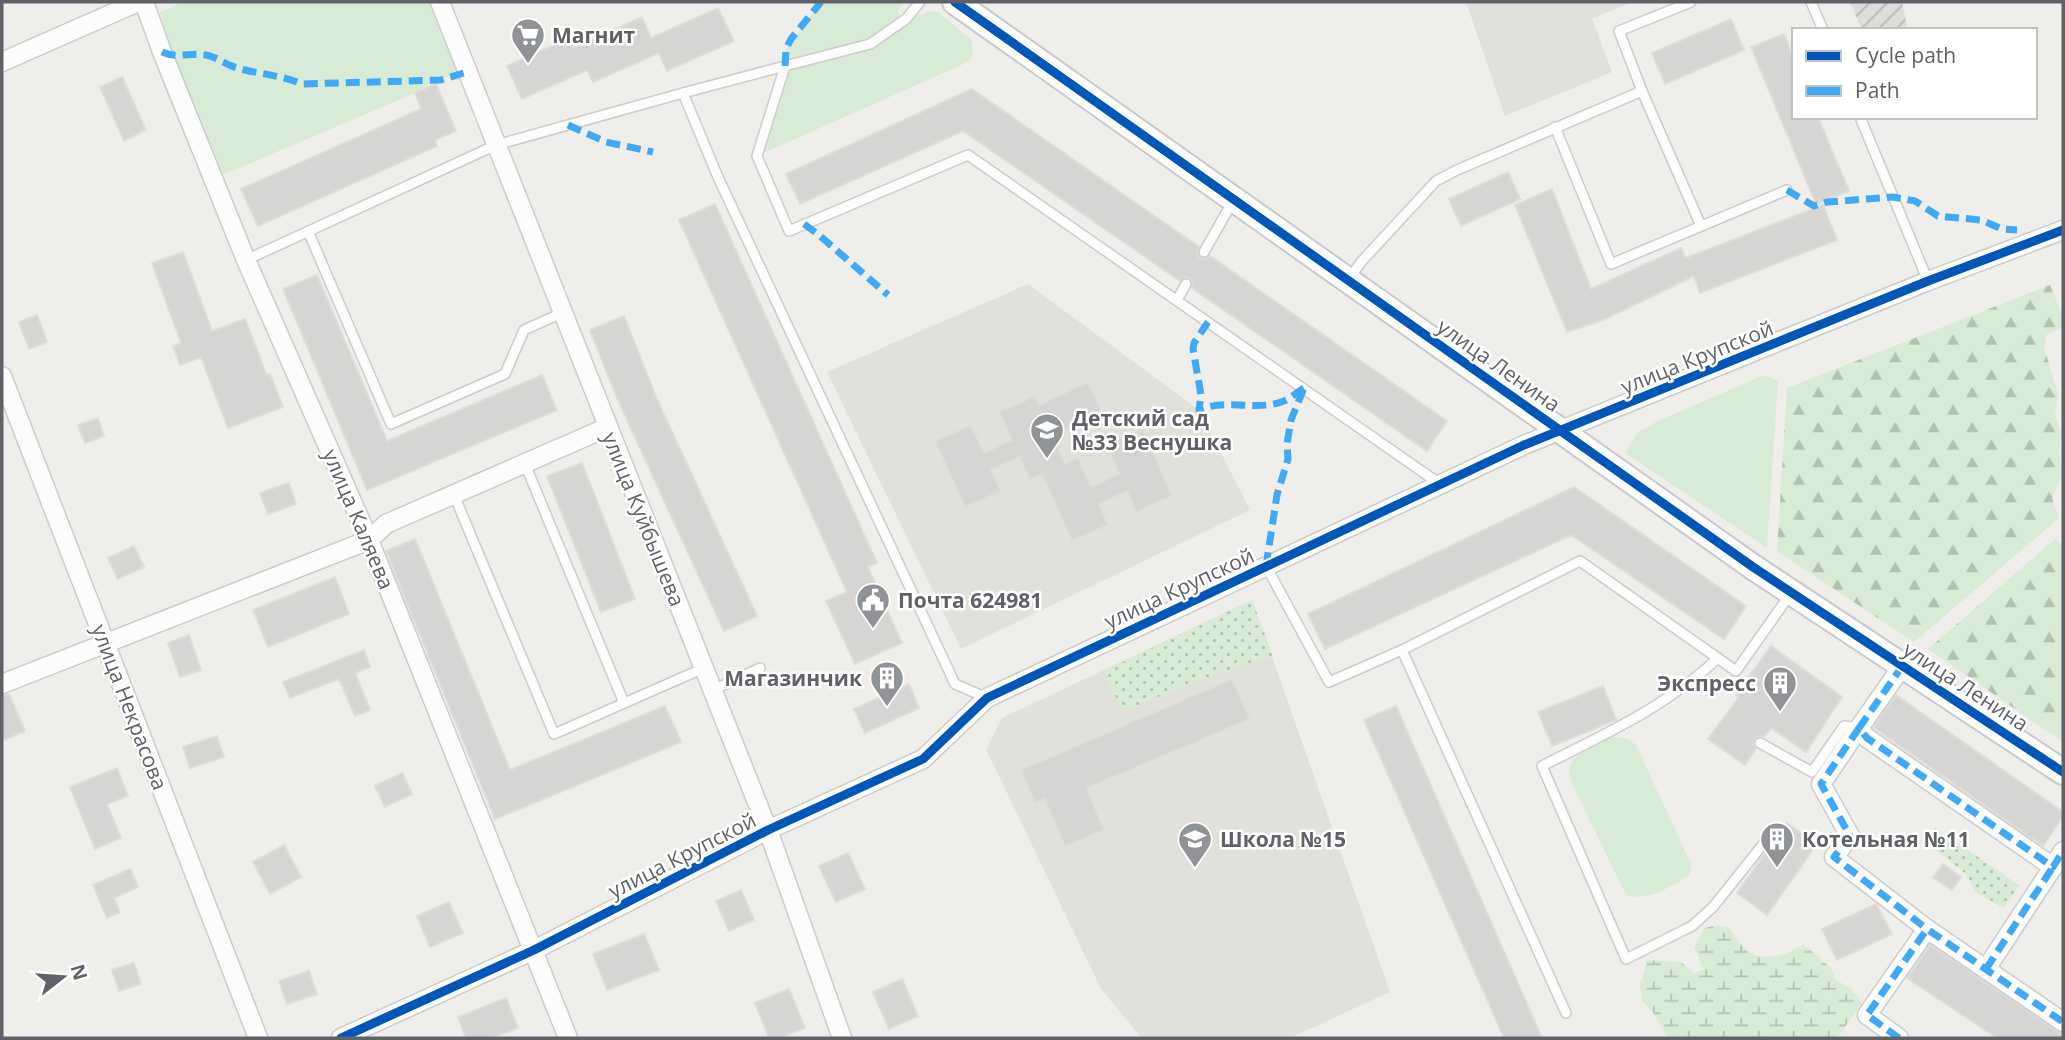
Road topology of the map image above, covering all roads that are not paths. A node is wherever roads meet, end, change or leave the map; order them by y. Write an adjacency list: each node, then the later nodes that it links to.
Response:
1 (138, 2): 9 (street)
2 (144, 2): 22 (street, улица Каляева)
3 (440, 2): 15 (street, улица Куйбышева)
4 (920, 2): 10 (lane)
5 (956, 2): 17 (street, улица Ленина)
6 (1691, 2): 11 (lane)
7 (1811, 2): 8 (lane)
8 (1822, 28)
9 (2, 62)
10 (785, 66): 12 (lane); 26 (lane)
11 (1642, 91): 14 (lane); 18 (lane)
12 (683, 93): 15 (lane); 45 (lane)
13 (1861, 119): 24 (lane)
14 (1555, 127): 18 (lane); 23 (lane)
15 (496, 145): 20 (lane); 27 (street, улица Куйбышева)
16 (1787, 190): 18 (lane)
17 (1235, 199): 21 (lane); 23 (street, улица Ленина)
18 (1701, 226)
19 (2063, 230): 24 (street, улица Крупской)
20 (308, 232): 22 (lane); 27 (lane)
21 (1204, 251)
22 (246, 260): 34 (street, улица Каляева)
23 (1349, 279): 30 (street, улица Ленина)
24 (1928, 281): 30 (street, улица Крупской)
25 (1185, 284): 26 (lane)
26 (1177, 300): 32 (lane)
27 (562, 313): 29 (street, улица Куйбышева)
28 (2, 376): 37 (street, улица Некрасова)
29 (608, 427): 31 (street); 41 (street, улица Куйбышева)
30 (1562, 430): 32 (street, улица Крупской); 36 (street, улица Ленина)
31 (525, 464): 33 (street); 46 (lane)
32 (1440, 484): 35 (street, улица Крупской)
33 (454, 495): 34 (street); 46 (lane)
34 (369, 540): 37 (street); 55 (street, улица Каляева)
35 (1266, 566): 38 (lane); 45 (street, улица Крупской)
36 (1792, 592): 39 (lane); 40 (street, улица Ленина)
37 (105, 642): 43 (street); 59 (street, улица Некрасова)
38 (1402, 650): 39 (lane); 57 (lane)
39 (1718, 658): 51 (lane)
40 (1903, 665): 47 (street); 49 (street, улица Ленина)
41 (704, 668): 44 (street, улица Куйбышева); 46 (lane)
42 (760, 668): 44 (lane)
43 (2, 684)
44 (713, 691): 50 (street, улица Куйбышева)
45 (988, 698): 50 (street, улица Крупской)
46 (624, 703)
47 (1859, 728): 48 (lane); 53 (street); 54 (street)
48 (1760, 743)
49 (2063, 772)
50 (768, 830): 55 (street, улица Крупской); 62 (street, улица Куйбышева)
51 (1765, 842)
52 (2063, 851): 53 (street)
53 (2053, 867): 56 (street)
54 (1927, 929): 56 (street); 63 (street)
55 (534, 950): 60 (street, улица Крупской); 61 (street, улица Каляева)
56 (1986, 969): 58 (street)
57 (1566, 1013)
58 (2063, 1022)
59 (258, 1038)
60 (341, 1038)
61 (568, 1038)
62 (842, 1038)
63 (1899, 1038)

